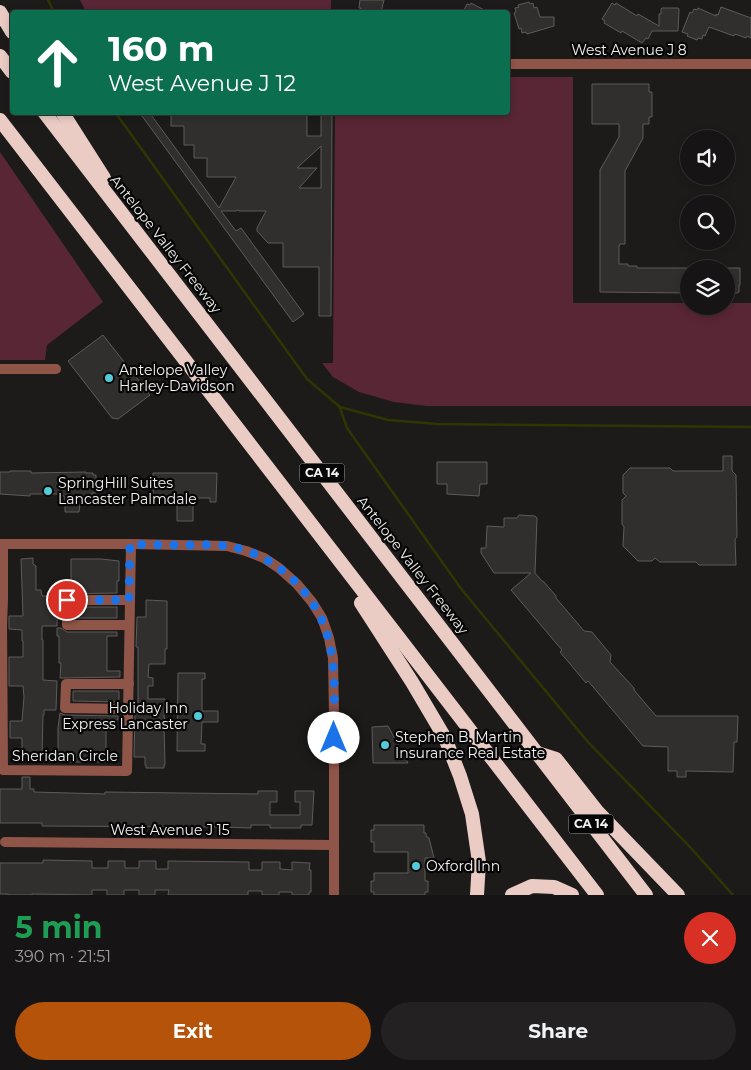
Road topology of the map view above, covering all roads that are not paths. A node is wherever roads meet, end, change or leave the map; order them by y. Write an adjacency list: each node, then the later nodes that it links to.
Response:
1 (0, 12): 2 (highway)
2 (10, 29)
3 (0, 56): 6 (highway)
4 (510, 64): 5 (street, West Avenue J 8)
5 (751, 64)
6 (10, 69)
7 (46, 115): 10 (highway, Antelope Valley Freeway / CA 14)
8 (64, 115): 10 (highway)
9 (0, 120): 13 (highway, CA 14)
10 (118, 208): 24 (highway, Antelope Valley Freeway / CA 14)
11 (0, 369): 12 (street)
12 (56, 369)
13 (320, 536): 28 (highway); 31 (highway, CA 14)
14 (1, 544): 15 (street); 16 (street, Sheridan Circle)
15 (130, 544): 17 (street, Sheridan Circle); 26 (street)
16 (2, 600): 19 (street, Sheridan Circle)
17 (129, 600): 18 (street, Sheridan Circle); 18 (street)
18 (129, 625): 20 (street, Sheridan Circle)
19 (1, 626): 22 (street, Sheridan Circle)
20 (129, 684): 21 (street, Sheridan Circle); 21 (street)
21 (128, 709): 23 (street, Sheridan Circle)
22 (1, 710): 23 (street, Sheridan Circle)
23 (1, 735)
24 (537, 754): 32 (highway, Antelope Valley Freeway / CA 14); 33 (highway)
25 (5, 842): 26 (street, West Avenue J 15)
26 (334, 845): 27 (street)
27 (334, 895)
28 (477, 895)
29 (512, 895): 30 (highway)
30 (572, 895)
31 (597, 895)
32 (646, 895)
33 (678, 895)

